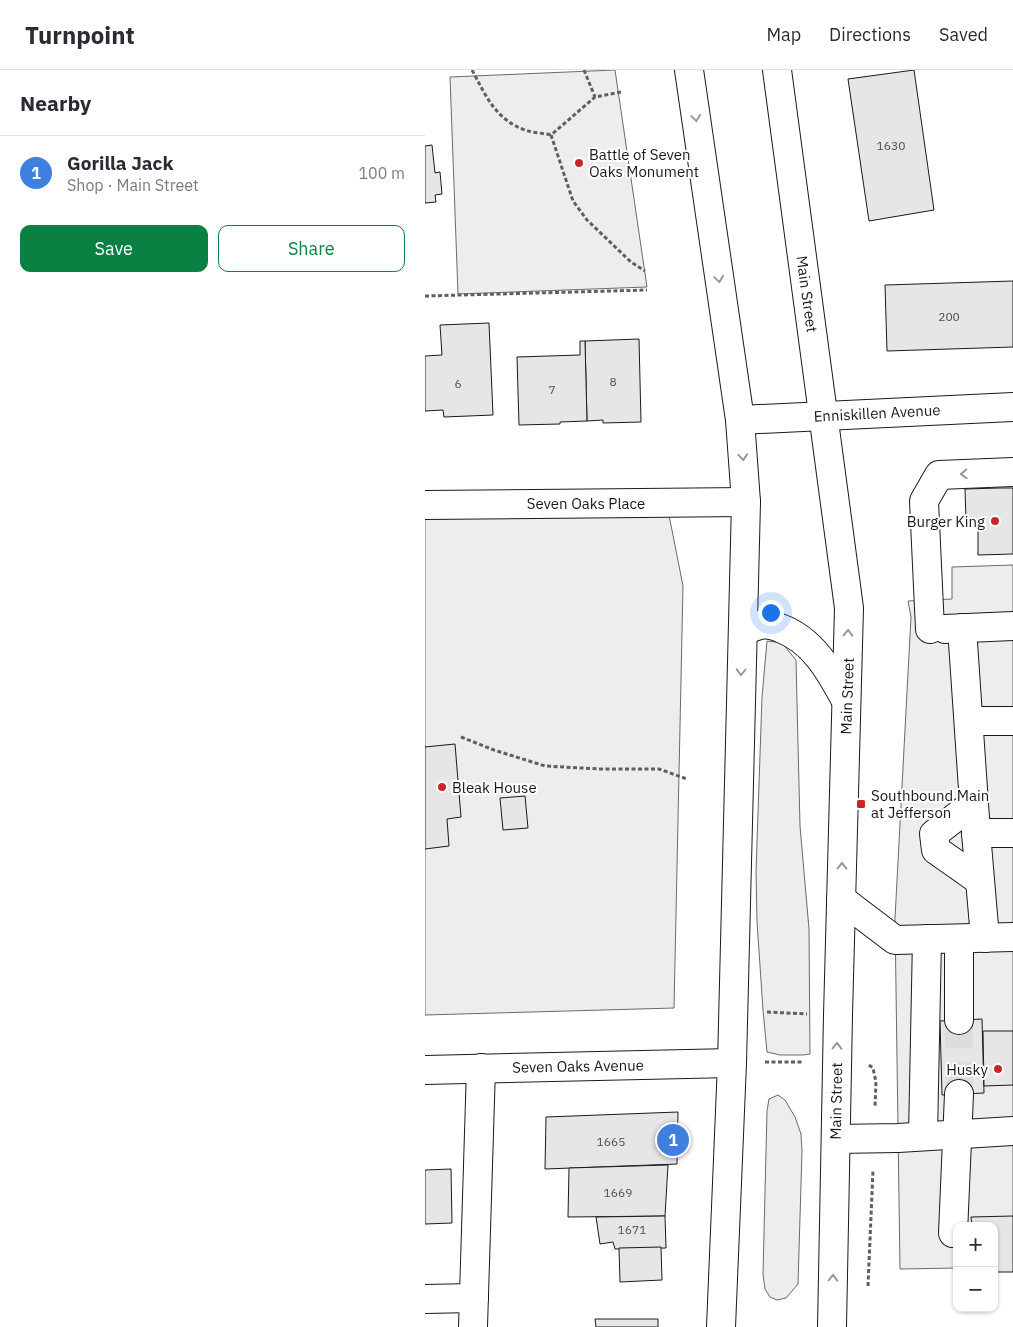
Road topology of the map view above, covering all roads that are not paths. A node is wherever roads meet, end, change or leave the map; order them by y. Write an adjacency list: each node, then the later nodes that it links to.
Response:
1 (689, 70): 5 (main road, one-way to 5)
2 (777, 70): 4 (main road, Main Street)
3 (1013, 407): 4 (main road, Enniskillen Avenue)
4 (823, 415): 5 (main road, Enniskillen Avenue); 12 (main road, Main Street, one-way to 4)
5 (740, 420): 7 (main road, one-way to 7)
6 (1013, 472): 10 (main road, one-way to 10)
7 (746, 502): 8 (main road, Seven Oaks Place); 11 (main road)
8 (425, 505)
9 (1013, 626): 10 (main road)
10 (963, 628): 13 (main road)
11 (743, 632): 12 (main road); 24 (main road, one-way to 24)
12 (846, 702): 19 (main road, Main Street, one-way to 12)
13 (969, 721): 14 (main road); 15 (main road)
14 (1013, 721)
15 (974, 804): 16 (main road); 18 (main road)
16 (976, 833): 17 (main road); 18 (main road)
17 (1013, 833)
18 (980, 881): 21 (main road)
19 (841, 899): 22 (main road); 31 (main road, Main Street, one-way to 19)
20 (1013, 937): 21 (main road)
21 (972, 938): 22 (main road); 23 (main road)
22 (927, 939): 30 (main road)
23 (959, 1020)
24 (732, 1063): 25 (main road, Seven Oaks Avenue); 36 (main road)
25 (481, 1068): 26 (main road, Seven Oaks Avenue); 33 (main road)
26 (425, 1070)
27 (959, 1094): 29 (main road)
28 (1013, 1131): 29 (main road)
29 (958, 1134): 30 (main road); 32 (main road)
30 (923, 1136): 31 (main road)
31 (836, 1139): 37 (main road, Main Street, one-way to 31)
32 (954, 1222)
33 (474, 1298): 34 (main road); 35 (main road)
34 (425, 1299)
35 (473, 1327)
36 (721, 1327)
37 (833, 1327)

